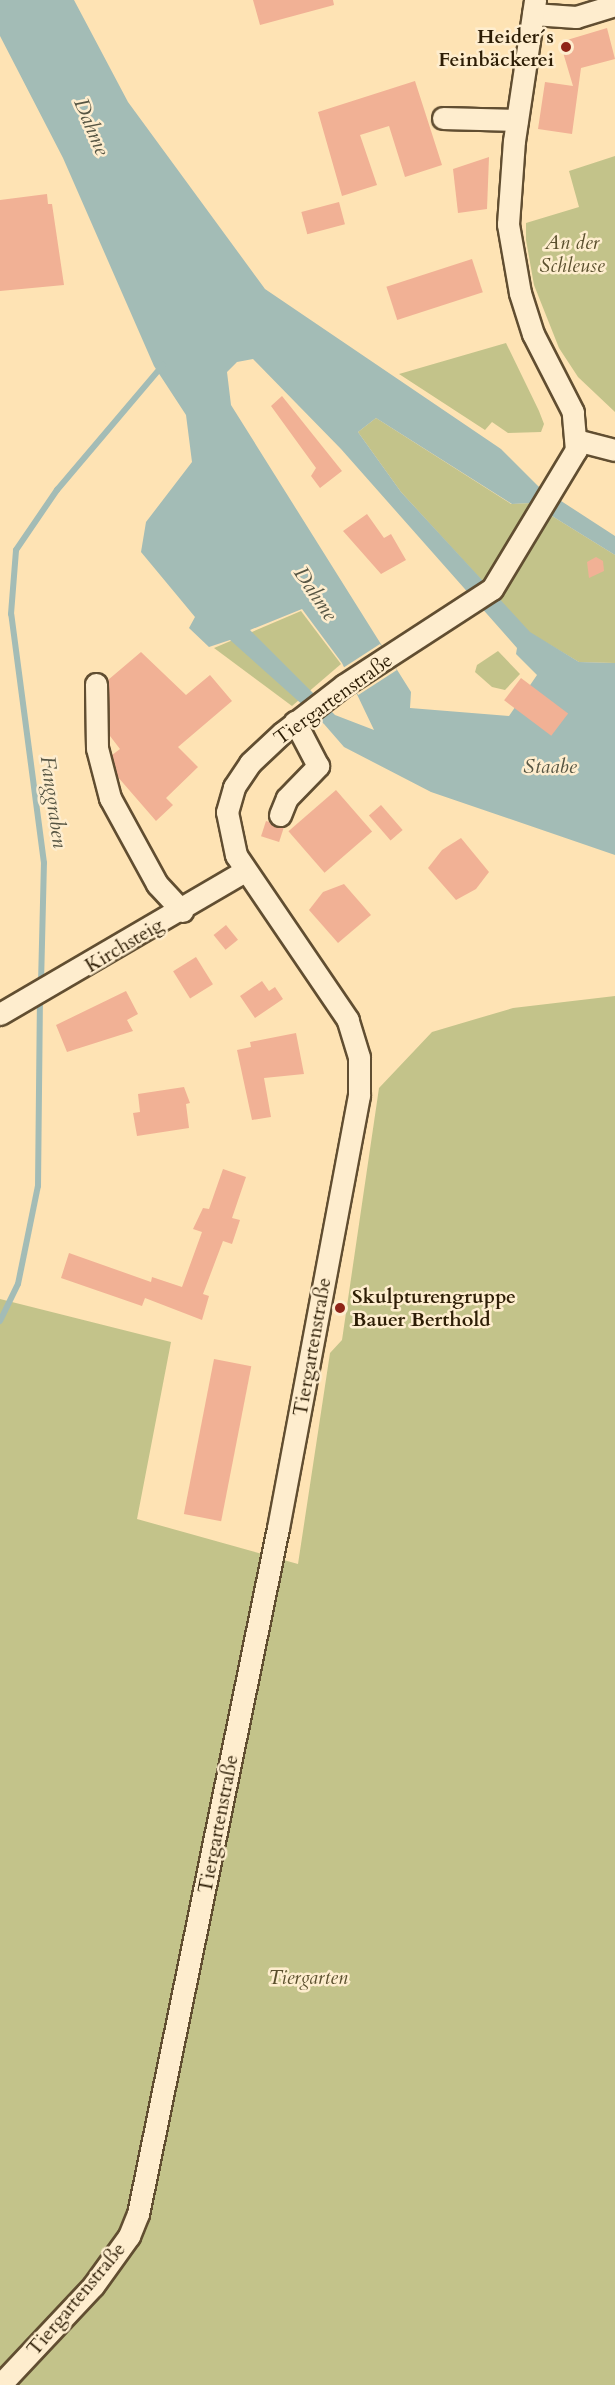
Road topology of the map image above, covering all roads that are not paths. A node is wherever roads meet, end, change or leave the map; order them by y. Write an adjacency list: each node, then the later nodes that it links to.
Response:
1 (615, 5): 2 (street)
2 (534, 7): 4 (street)
3 (443, 118): 4 (street)
4 (516, 130): 5 (street)
5 (576, 440): 6 (street); 8 (street, Tiergartenstraße)
6 (615, 450)
7 (96, 684): 11 (street)
8 (299, 719): 9 (street); 10 (street, Tiergartenstraße)
9 (280, 815)
10 (245, 871): 11 (street, Kirchsteig); 13 (street, Tiergartenstraße)
11 (182, 911): 12 (street, Kirchsteig)
12 (0, 1014)
13 (0, 2385)

